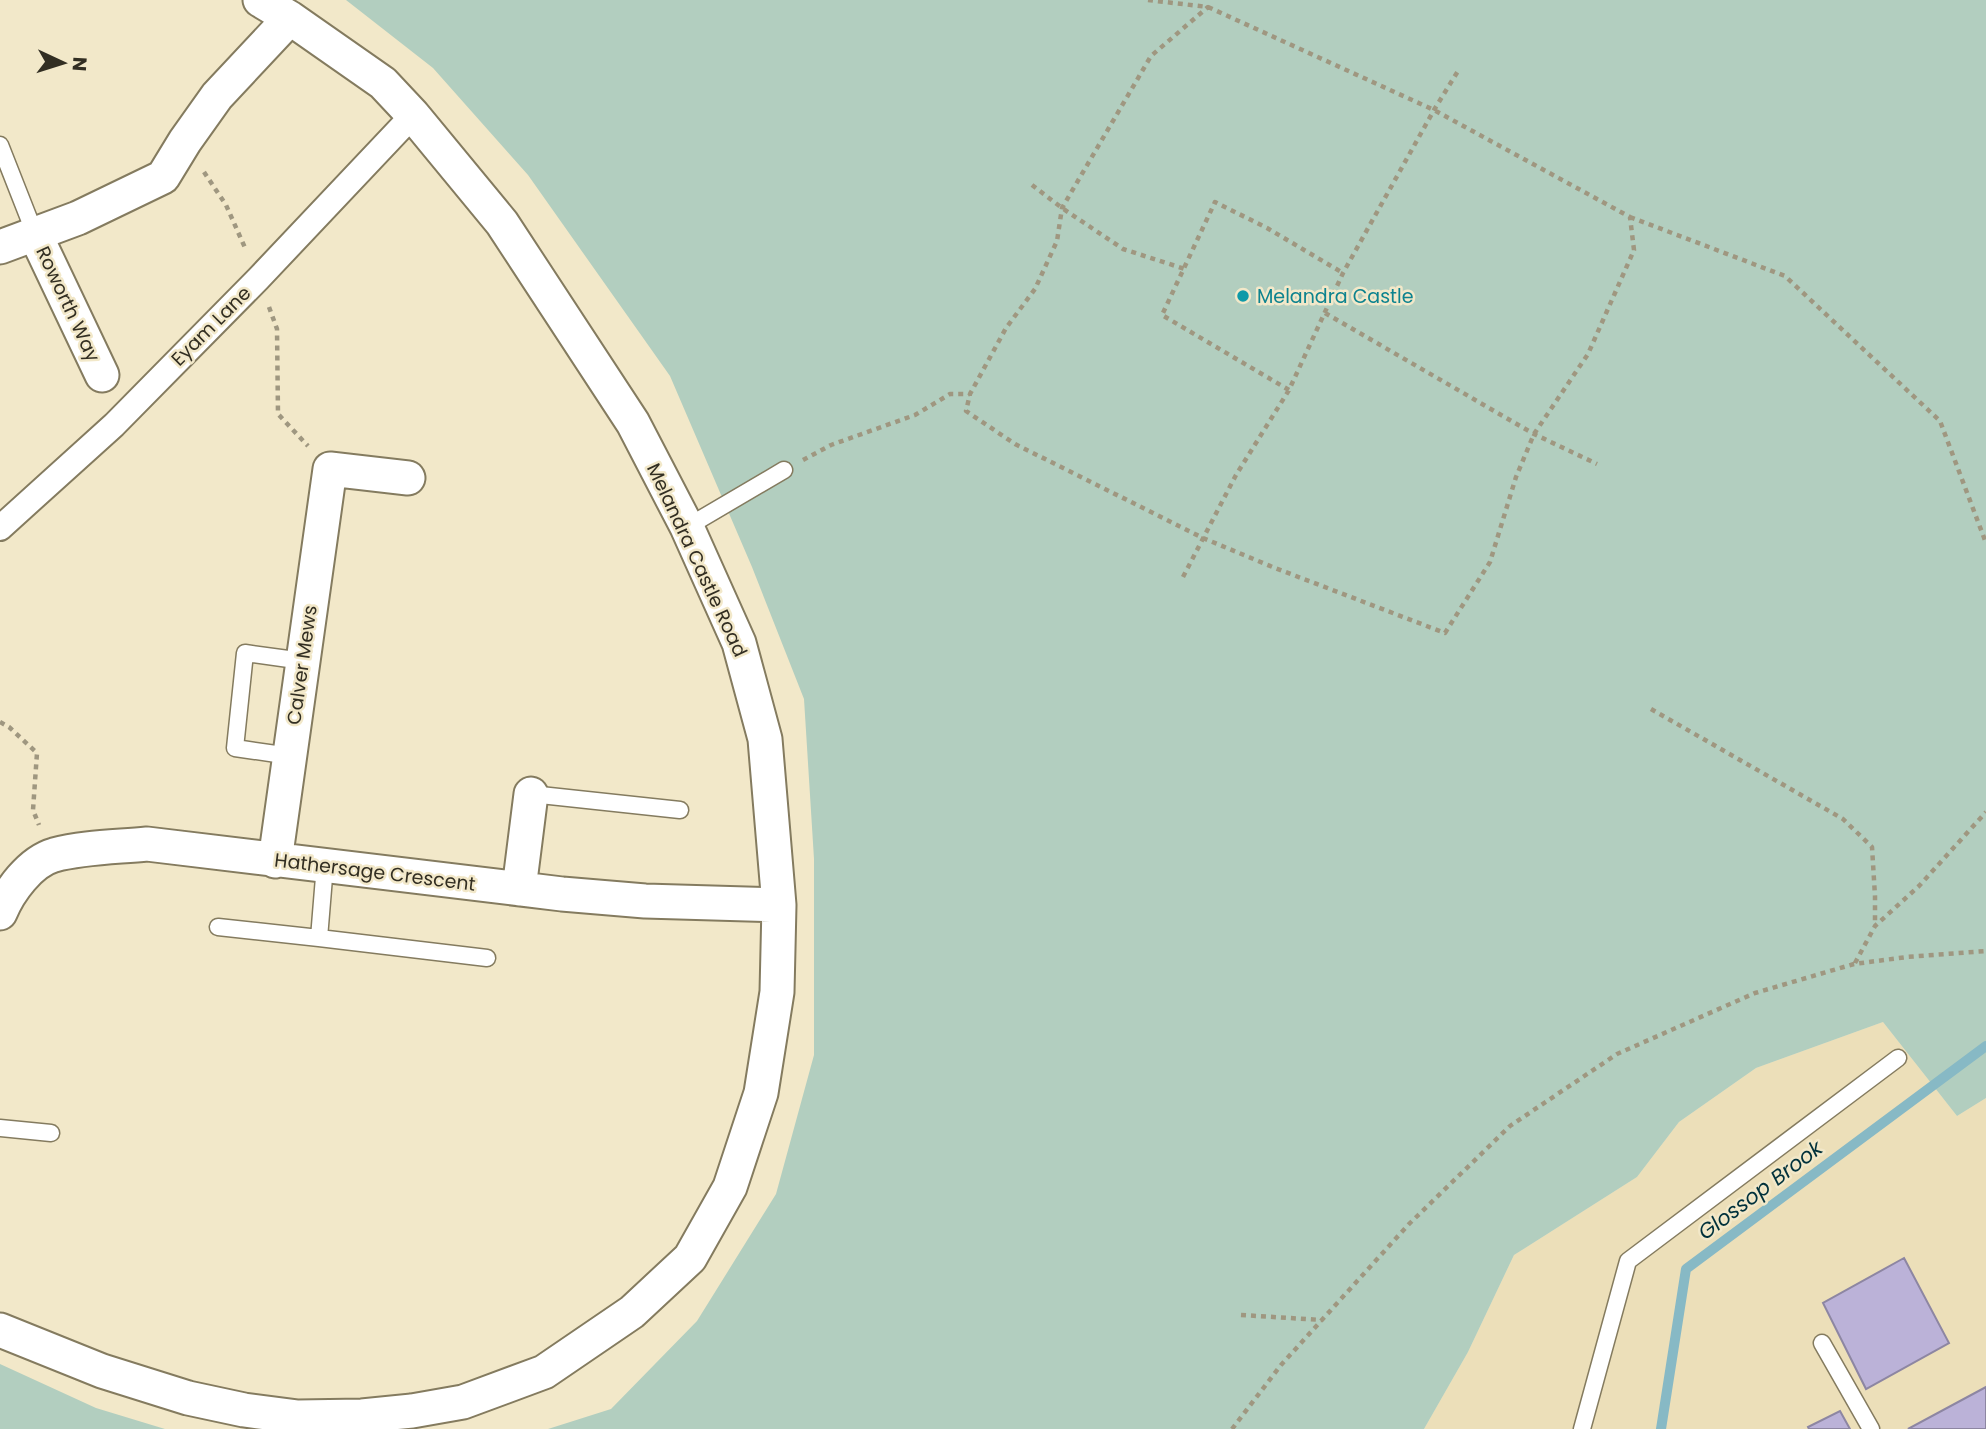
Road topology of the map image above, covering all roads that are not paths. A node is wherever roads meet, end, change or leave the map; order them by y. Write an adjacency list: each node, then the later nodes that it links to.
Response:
1 (260, 0): 2 (street, Melandra Castle Road)
2 (290, 18): 3 (street, Melandra Castle Road); 5 (street)
3 (413, 115): 10 (street, Melandra Castle Road); 11 (street, Eyam Lane)
4 (0, 145): 5 (lane)
5 (35, 234): 6 (street); 7 (street, Roworth Way)
6 (0, 247)
7 (102, 375)
8 (784, 470): 10 (lane)
9 (408, 478): 12 (street, Calver Mews)
10 (687, 527): 19 (street, Melandra Castle Road)
11 (0, 528)
12 (303, 661): 13 (street, Calver Mews); 13 (lane)
13 (290, 756): 16 (street, Calver Mews)
14 (531, 794): 15 (lane); 18 (street)
15 (680, 810)
16 (275, 861): 17 (street, Hathersage Crescent); 20 (street, Hathersage Crescent)
17 (325, 865): 18 (street, Hathersage Crescent); 22 (lane)
18 (519, 889): 19 (street, Hathersage Crescent)
19 (779, 905): 27 (street, Melandra Castle Road)
20 (0, 913)
21 (218, 927): 22 (lane)
22 (318, 938): 23 (lane)
23 (486, 958)
24 (1898, 1058): 29 (lane)
25 (0, 1128): 26 (lane)
26 (51, 1133)
27 (2, 1335)
28 (1822, 1343): 30 (lane)
29 (1581, 1429)
30 (1871, 1429)

